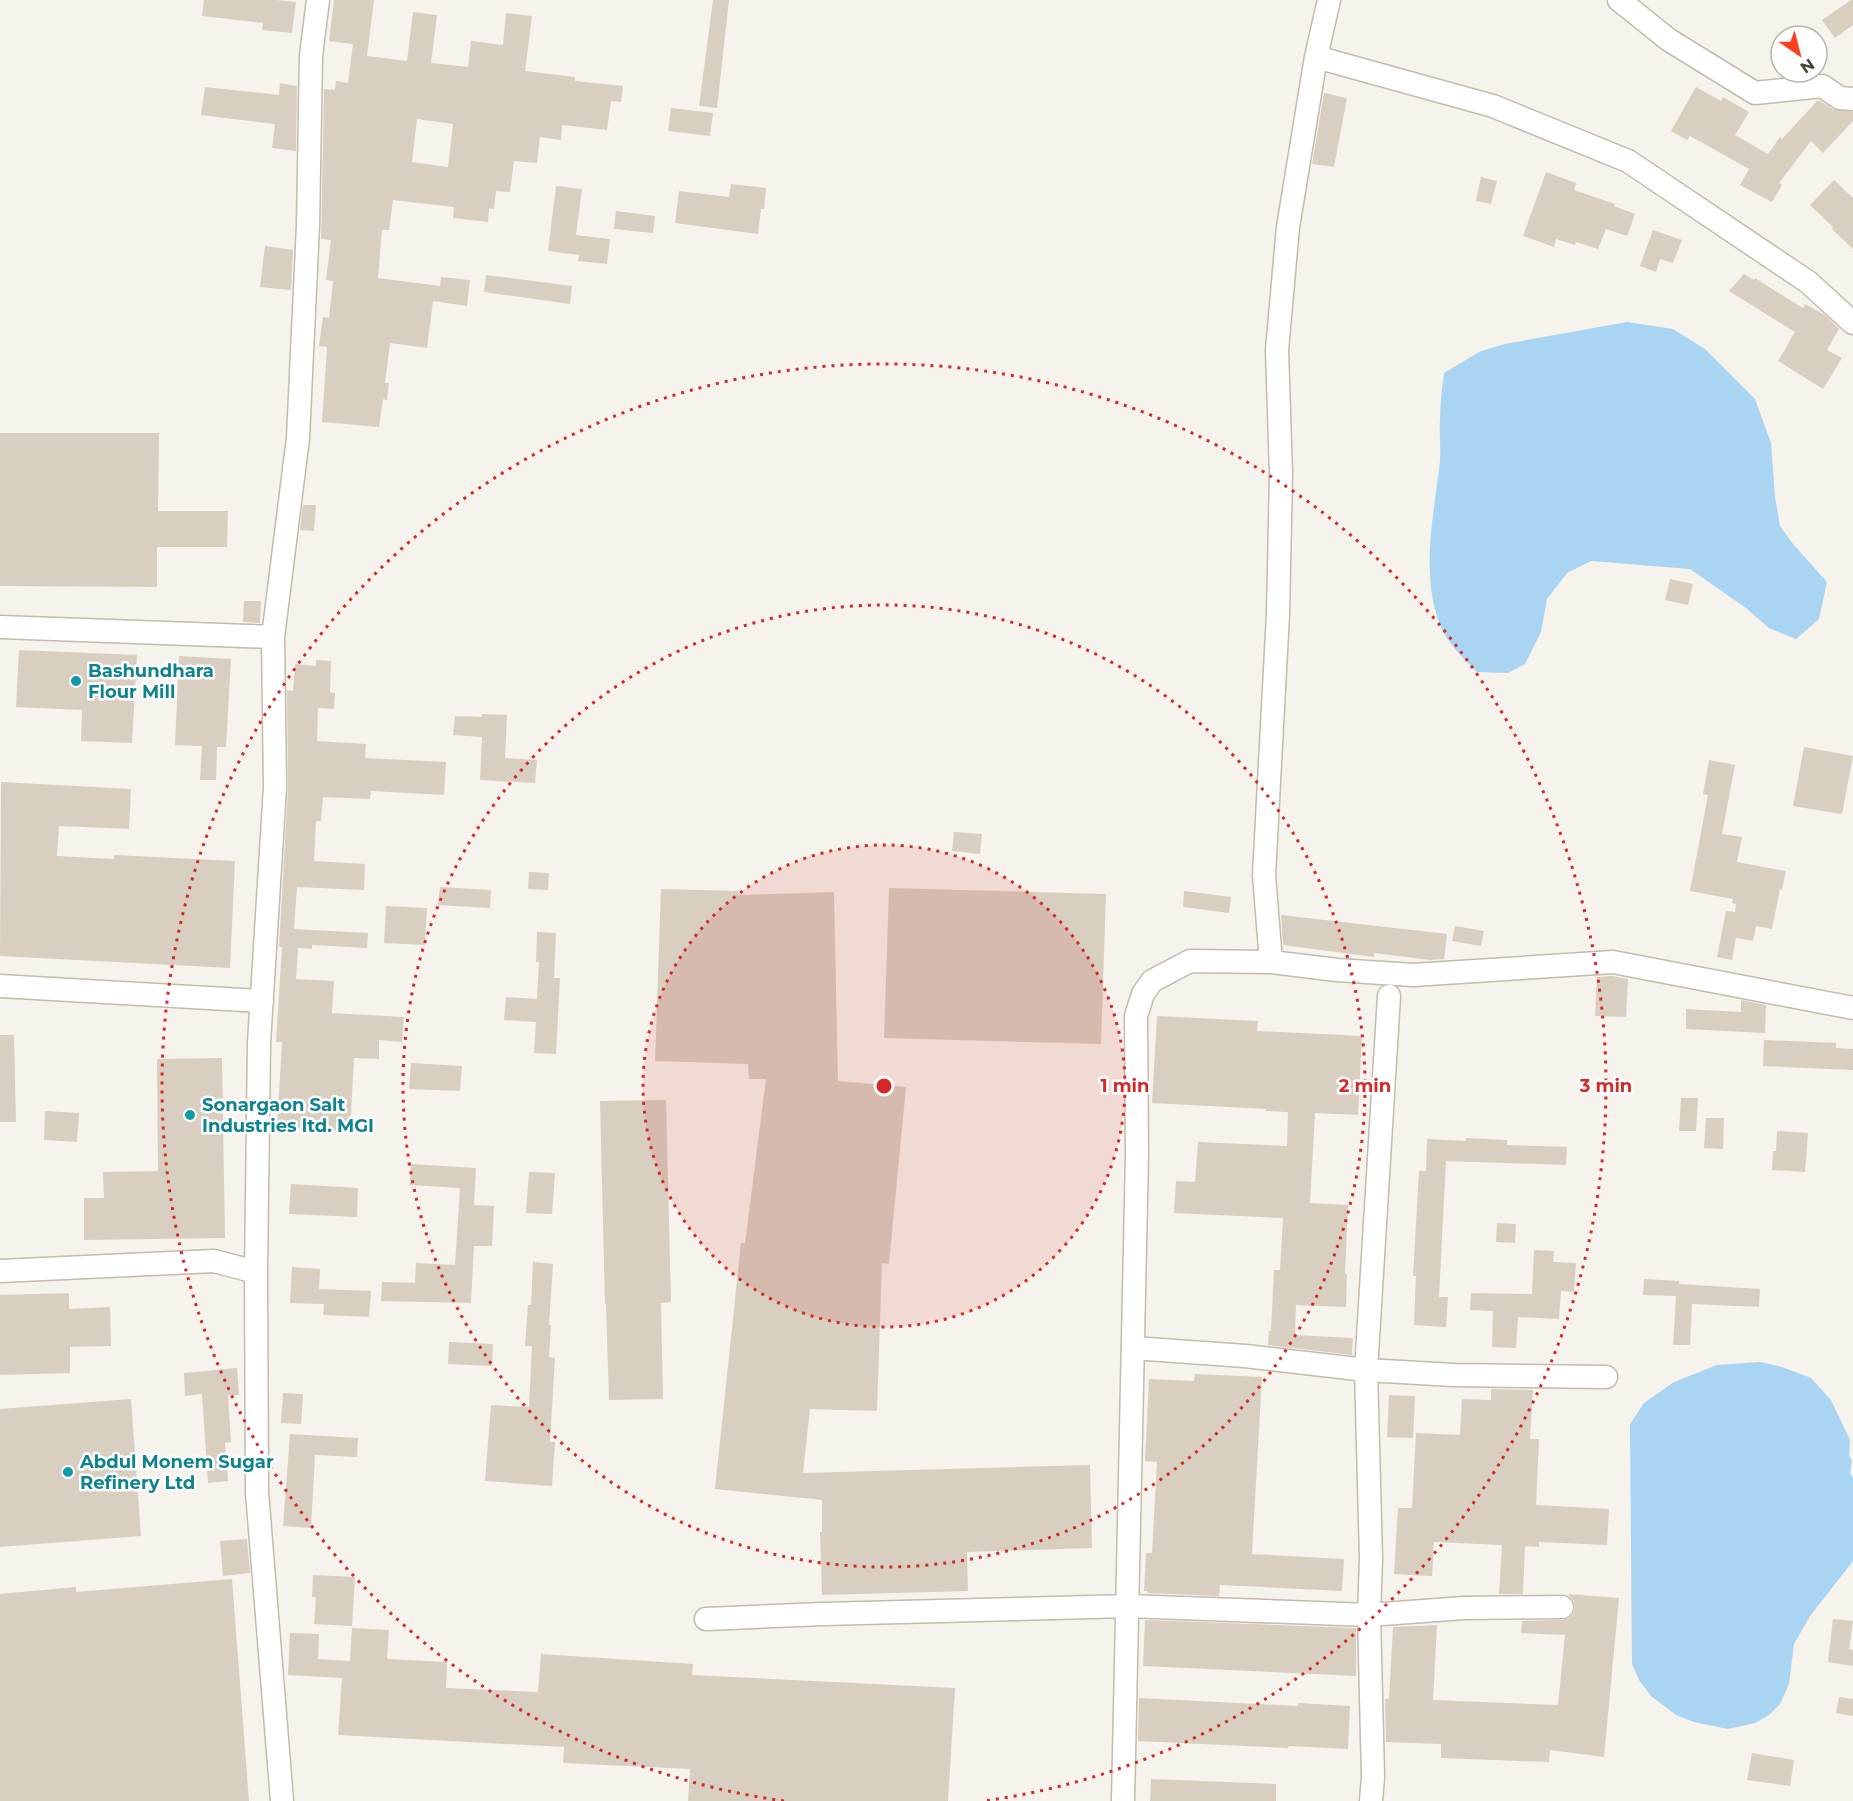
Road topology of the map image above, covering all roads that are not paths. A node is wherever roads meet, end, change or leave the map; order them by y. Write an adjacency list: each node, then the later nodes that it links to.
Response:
1 (318, 0): 8 (street)
2 (1329, 0): 4 (street)
3 (1619, 0): 5 (street)
4 (1316, 57): 6 (street); 9 (street)
5 (1853, 99)
6 (1853, 323)
7 (0, 627): 8 (street)
8 (273, 638): 12 (street)
9 (1271, 962): 13 (street); 16 (street)
10 (0, 986): 12 (street)
11 (1389, 996): 17 (street)
12 (262, 1000): 15 (street)
13 (1853, 1008)
14 (0, 1271): 15 (street)
15 (256, 1272): 23 (street)
16 (1133, 1348): 17 (street); 19 (street)
17 (1366, 1371): 18 (street); 21 (street)
18 (1606, 1377)
19 (1128, 1606): 21 (street); 22 (street); 24 (street)
20 (1562, 1607): 21 (street)
21 (1369, 1616): 25 (street)
22 (706, 1619)
23 (282, 1801)
24 (1123, 1801)
25 (1371, 1801)

